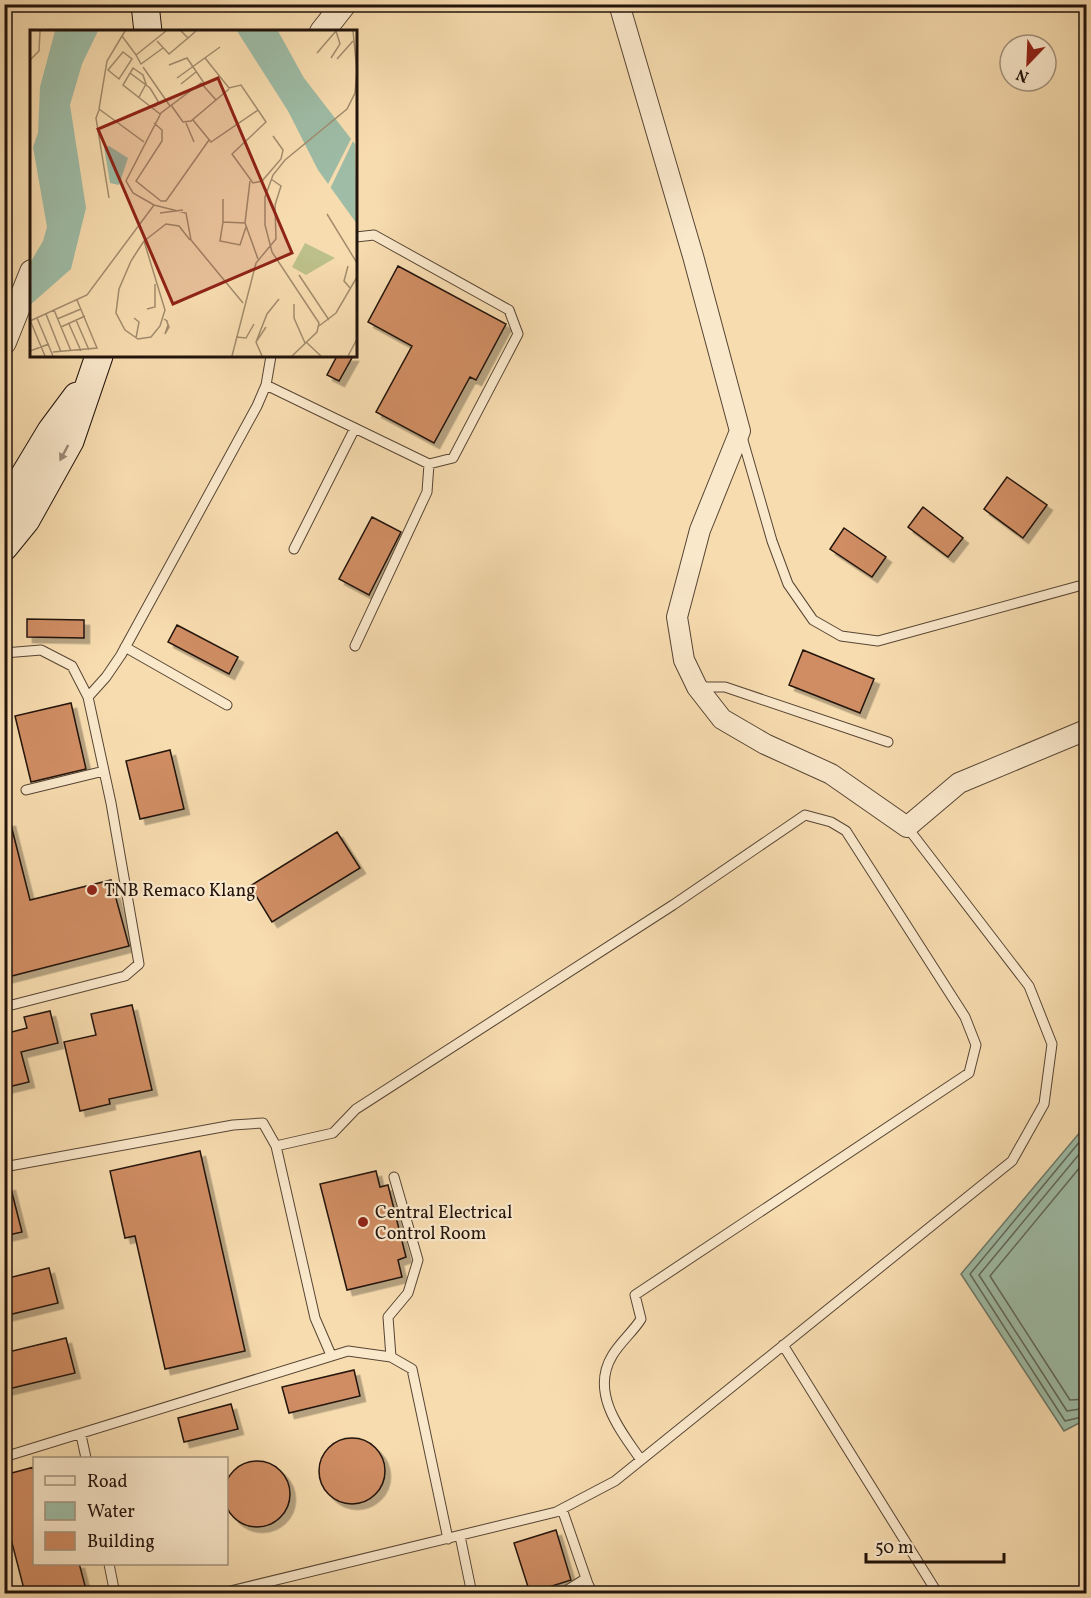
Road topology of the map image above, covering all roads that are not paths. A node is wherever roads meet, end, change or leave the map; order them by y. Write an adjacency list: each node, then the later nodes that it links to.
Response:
1 (144, 4): 4 (main road)
2 (344, 4): 5 (street)
3 (618, 4): 13 (street)
4 (148, 30)
5 (324, 30)
6 (357, 237): 14 (lane)
7 (30, 277): 8 (street)
8 (4, 342)
9 (271, 357): 11 (lane)
10 (95, 367): 15 (main road); 16 (main road, one-way to 16)
11 (266, 384): 12 (lane); 20 (lane)
12 (355, 428): 14 (lane); 17 (lane)
13 (740, 431): 18 (lane); 22 (street)
14 (429, 464): 19 (lane)
15 (4, 509)
16 (4, 547)
17 (294, 549)
18 (1086, 584)
19 (355, 646)
20 (125, 647): 23 (lane); 24 (lane)
21 (4, 653): 23 (lane)
22 (698, 687): 26 (lane); 29 (street)
23 (88, 697): 27 (lane)
24 (228, 705)
25 (1086, 730): 29 (street)
26 (888, 742)
27 (104, 771): 28 (lane); 30 (lane)
28 (26, 790)
29 (907, 827): 34 (lane)
30 (4, 1007)
31 (276, 1146): 32 (lane); 35 (lane); 40 (lane)
32 (4, 1167)
33 (394, 1177): 36 (lane)
34 (783, 1345): 40 (lane); 51 (lane)
35 (331, 1356): 36 (lane); 37 (lane)
36 (391, 1357): 43 (lane)
37 (81, 1435): 38 (lane); 39 (lane)
38 (4, 1457)
39 (86, 1457)
40 (641, 1460): 41 (lane)
41 (562, 1509): 42 (lane); 45 (lane)
42 (460, 1536): 43 (lane); 48 (lane)
43 (448, 1539): 47 (lane)
44 (109, 1565): 46 (lane)
45 (585, 1579): 49 (lane); 50 (lane)
46 (116, 1593)
47 (218, 1593)
48 (472, 1593)
49 (561, 1593)
50 (593, 1593)
51 (938, 1593)

